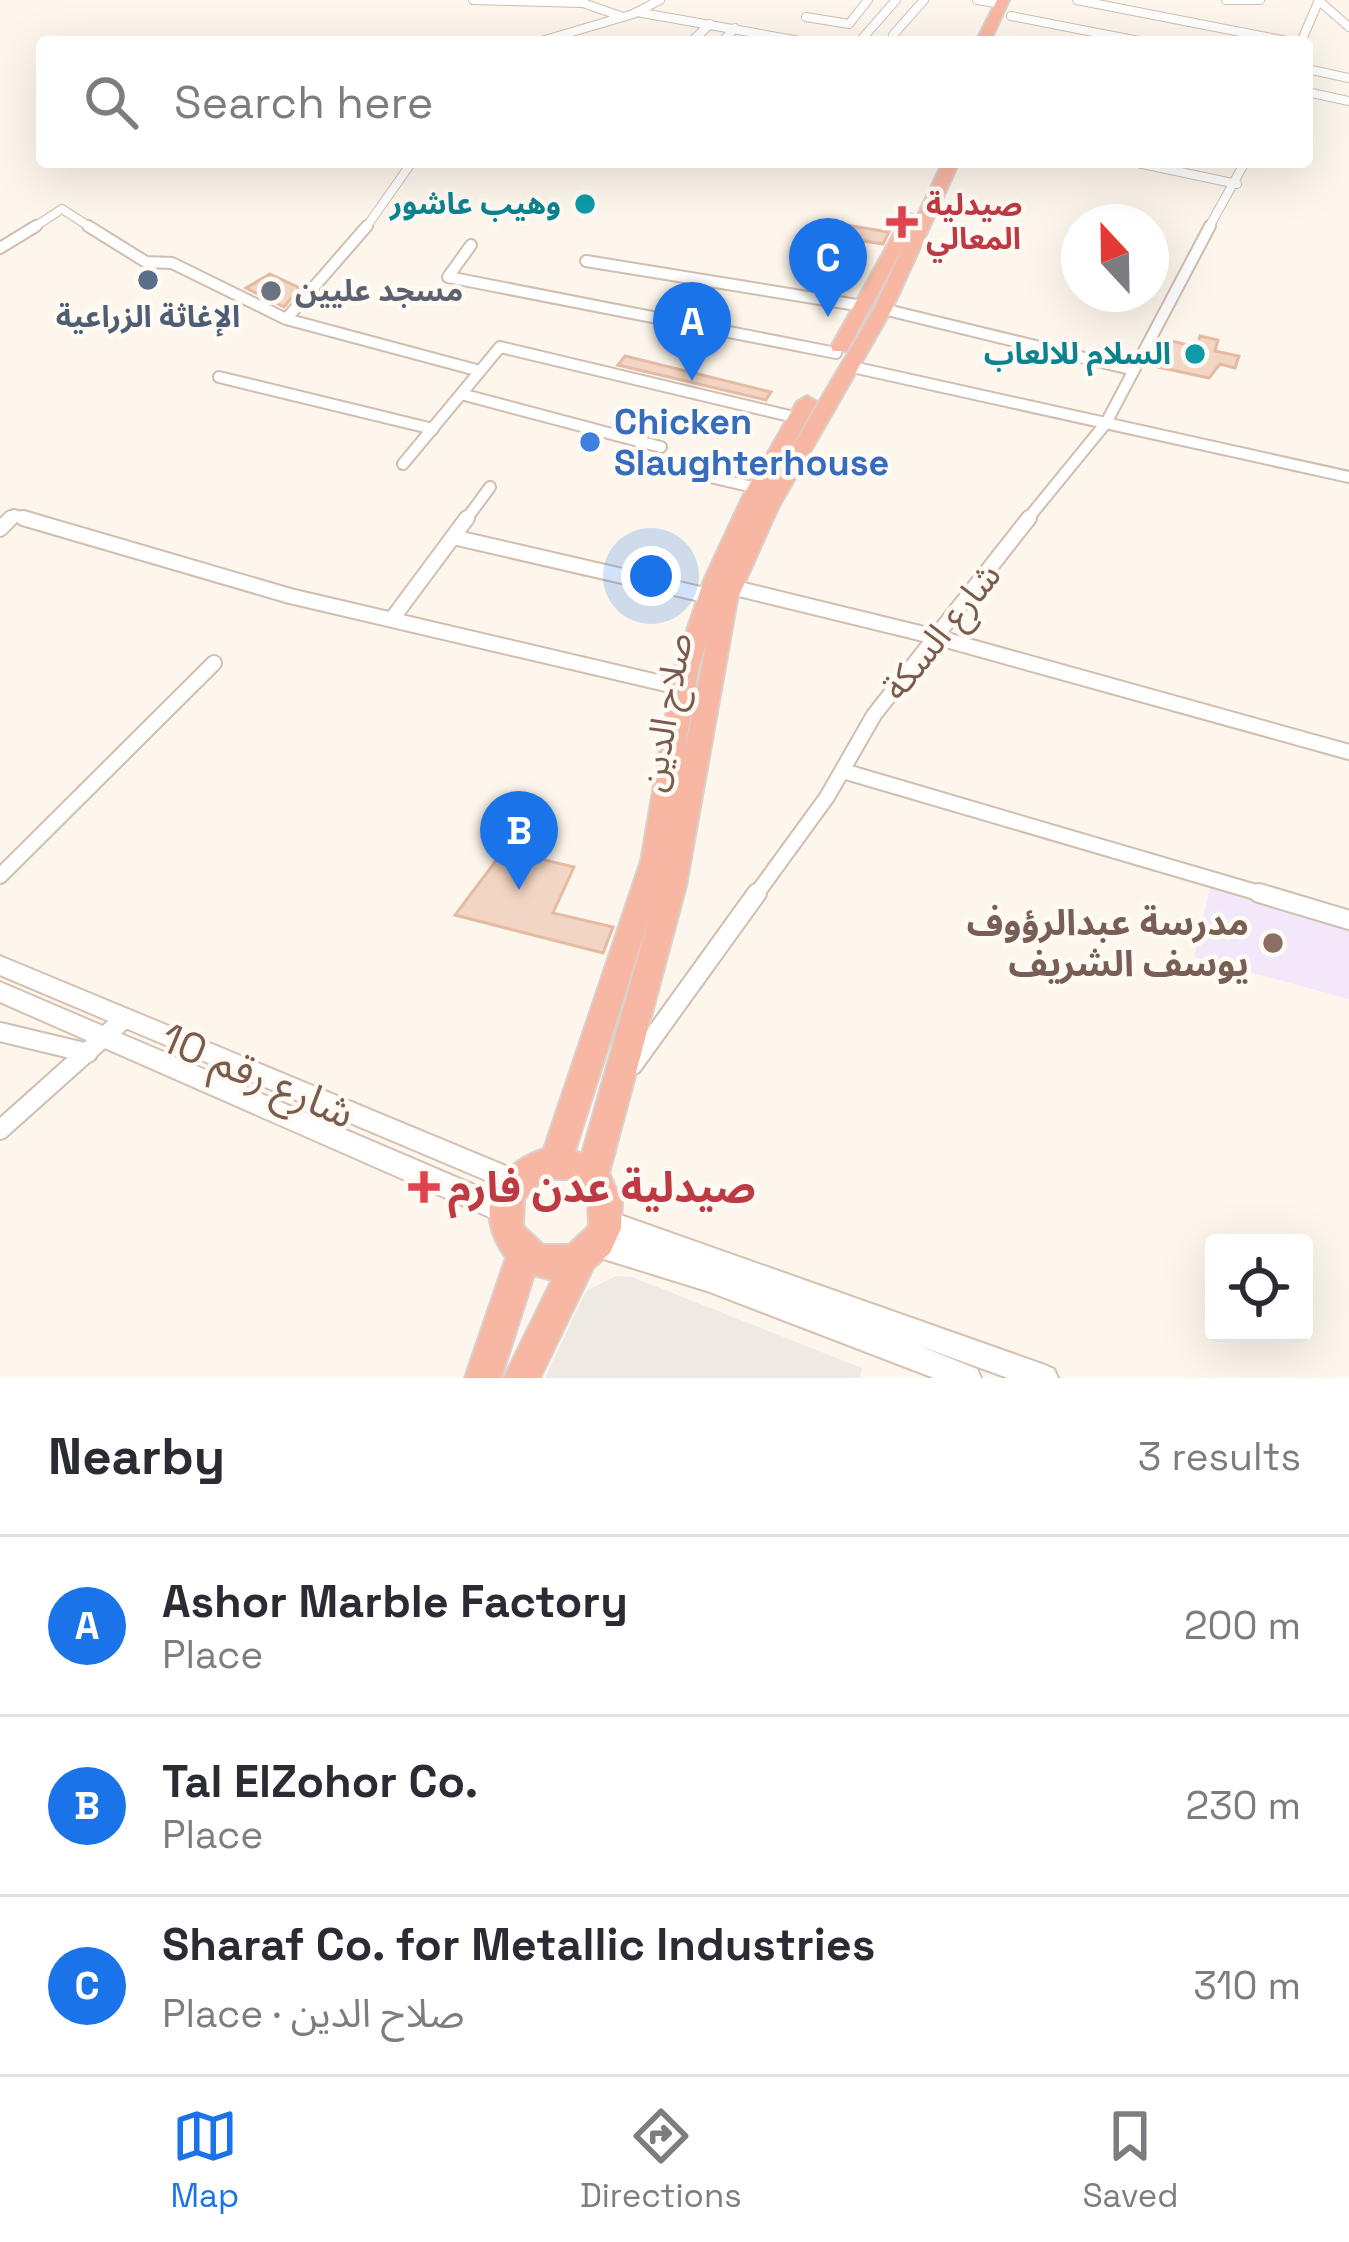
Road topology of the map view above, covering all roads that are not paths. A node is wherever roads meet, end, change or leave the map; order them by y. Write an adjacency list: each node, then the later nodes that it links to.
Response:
1 (473, 0): 17 (street)
2 (660, 0): 15 (street)
3 (868, 0): 18 (street)
4 (896, 0): 27 (street)
5 (924, 0): 22 (street)
6 (977, 0): 14 (street)
7 (1018, 0): 14 (highway)
8 (1077, 0): 16 (street)
9 (1144, 0): 16 (street)
10 (1226, 0): 11 (street)
11 (1260, 0)
12 (1305, 0): 13 (street)
13 (1319, 0): 19 (street); 32 (street)
14 (1005, 6): 28 (highway); 29 (highway); 30 (street)
15 (637, 12): 17 (street); 20 (street)
16 (1139, 12): 31 (street)
17 (623, 16): 23 (street)
18 (806, 17)
19 (1346, 22)
20 (710, 24): 21 (street); 24 (street)
21 (735, 28): 25 (street); 26 (street)
22 (893, 35)
23 (558, 36)
24 (698, 36)
25 (728, 36)
26 (776, 36)
27 (864, 36)
28 (986, 36)
29 (999, 36)
30 (1121, 36)
31 (1265, 36)
32 (1300, 36)
33 (1313, 70): 34 (street)
34 (1349, 78)
35 (1313, 96): 36 (street)
36 (1349, 104)
37 (408, 168): 47 (street)
38 (932, 168): 46 (highway, صلاح الدين)
39 (948, 168): 46 (highway, صلاح الدين)
40 (1162, 168): 42 (street)
41 (1243, 168): 42 (street, شارع السكة)
42 (1238, 184): 49 (street, شارع السكة)
43 (470, 244): 48 (street)
44 (0, 248): 47 (street)
45 (586, 261): 46 (street)
46 (873, 307): 48 (highway, صلاح الدين); 49 (street)
47 (286, 319): 50 (street)
48 (842, 359): 53 (highway, صلاح الدين); 54 (street); 65 (highway, صلاح الدين)
49 (1130, 369): 54 (street, شارع السكة)
50 (480, 371): 52 (street); 53 (street)
51 (219, 376): 55 (street)
52 (461, 394): 55 (street); 56 (street)
53 (798, 418): 61 (highway, صلاح الدين)
54 (1106, 423): 59 (street); 67 (street, شارع السكة)
55 (433, 429): 57 (street)
56 (661, 447)
57 (403, 464)
58 (656, 464): 61 (street)
59 (1349, 476)
60 (490, 487): 64 (street)
61 (757, 488): 65 (highway, صلاح الدين)
62 (7, 512): 63 (street); 66 (street)
63 (0, 529)
64 (453, 537): 65 (street); 66 (street)
65 (720, 592): 67 (street); 69 (highway, صلاح الدين); 79 (highway, صلاح الدين)
66 (392, 619): 69 (street)
67 (932, 636): 70 (street); 71 (street, شارع السكة)
68 (214, 663): 72 (street)
69 (683, 688): 81 (highway, صلاح الدين)
70 (1349, 752)
71 (843, 771): 73 (street); 79 (street, شارع السكة)
72 (0, 876)
73 (1349, 920)
74 (0, 965): 76 (main road, شارع رقم 10)
75 (0, 992): 78 (main road, شارع رقم 10)
76 (124, 1019): 78 (street); 83 (main road, شارع رقم 10)
77 (0, 1032): 78 (street)
78 (96, 1046): 80 (street); 83 (main road, شارع رقم 10)
79 (615, 1088): 82 (highway, صلاح الدين)
80 (0, 1130)
81 (555, 1163): 82 (highway); 83 (highway)
82 (592, 1174): 84 (highway)
83 (511, 1197): 85 (highway)
84 (594, 1240): 85 (highway); 87 (highway); 88 (main road); 89 (main road)
85 (524, 1254): 86 (highway)
86 (483, 1378)
87 (522, 1378)
88 (968, 1378)
89 (1045, 1378)

